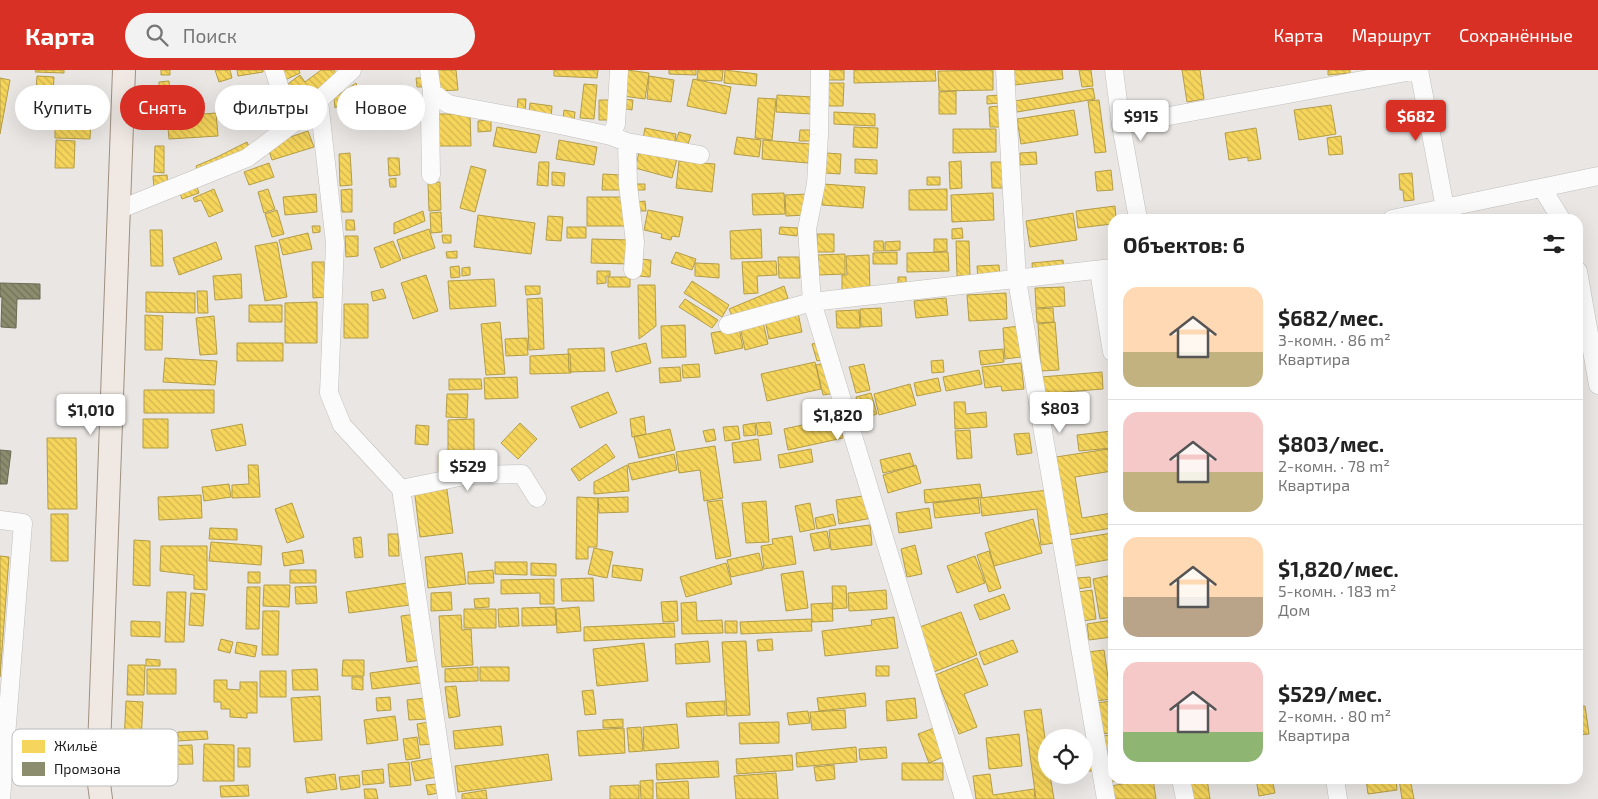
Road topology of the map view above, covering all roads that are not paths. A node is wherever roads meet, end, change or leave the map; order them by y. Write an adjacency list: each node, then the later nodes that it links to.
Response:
1 (124, 70): 22 (main road)
2 (274, 70): 10 (street)
3 (429, 70): 12 (street)
4 (619, 70): 16 (street)
5 (820, 70): 31 (street)
6 (1005, 70): 28 (street)
7 (1114, 70): 13 (street)
8 (1418, 70): 13 (street); 21 (street)
9 (345, 73): 11 (street)
10 (279, 85)
11 (327, 92)
12 (432, 92): 16 (street); 18 (street)
13 (1121, 126): 23 (street)
14 (284, 130): 22 (street)
15 (322, 130): 34 (street)
16 (619, 139): 17 (street); 26 (street)
17 (700, 155)
18 (431, 175)
19 (1598, 176): 20 (street)
20 (1542, 188): 21 (street); 25 (street)
21 (1445, 208): 24 (street)
22 (118, 210): 37 (main road)
23 (1137, 214)
24 (1419, 214)
25 (1557, 214)
26 (633, 270)
27 (1106, 270): 28 (street); 29 (street)
28 (1017, 280): 31 (street); 45 (street)
29 (1108, 297)
30 (1583, 300): 33 (street)
31 (812, 302): 32 (street); 44 (street)
32 (728, 325)
33 (1598, 385)
34 (401, 489): 35 (street); 43 (street)
35 (537, 498)
36 (0, 520): 41 (street)
37 (100, 729)
38 (1183, 784): 46 (street)
39 (1336, 784): 47 (street)
40 (100, 786): 42 (main road)
41 (0, 799)
42 (102, 799)
43 (447, 799)
44 (964, 799)
45 (1106, 799)
46 (1185, 799)
47 (1338, 799)

